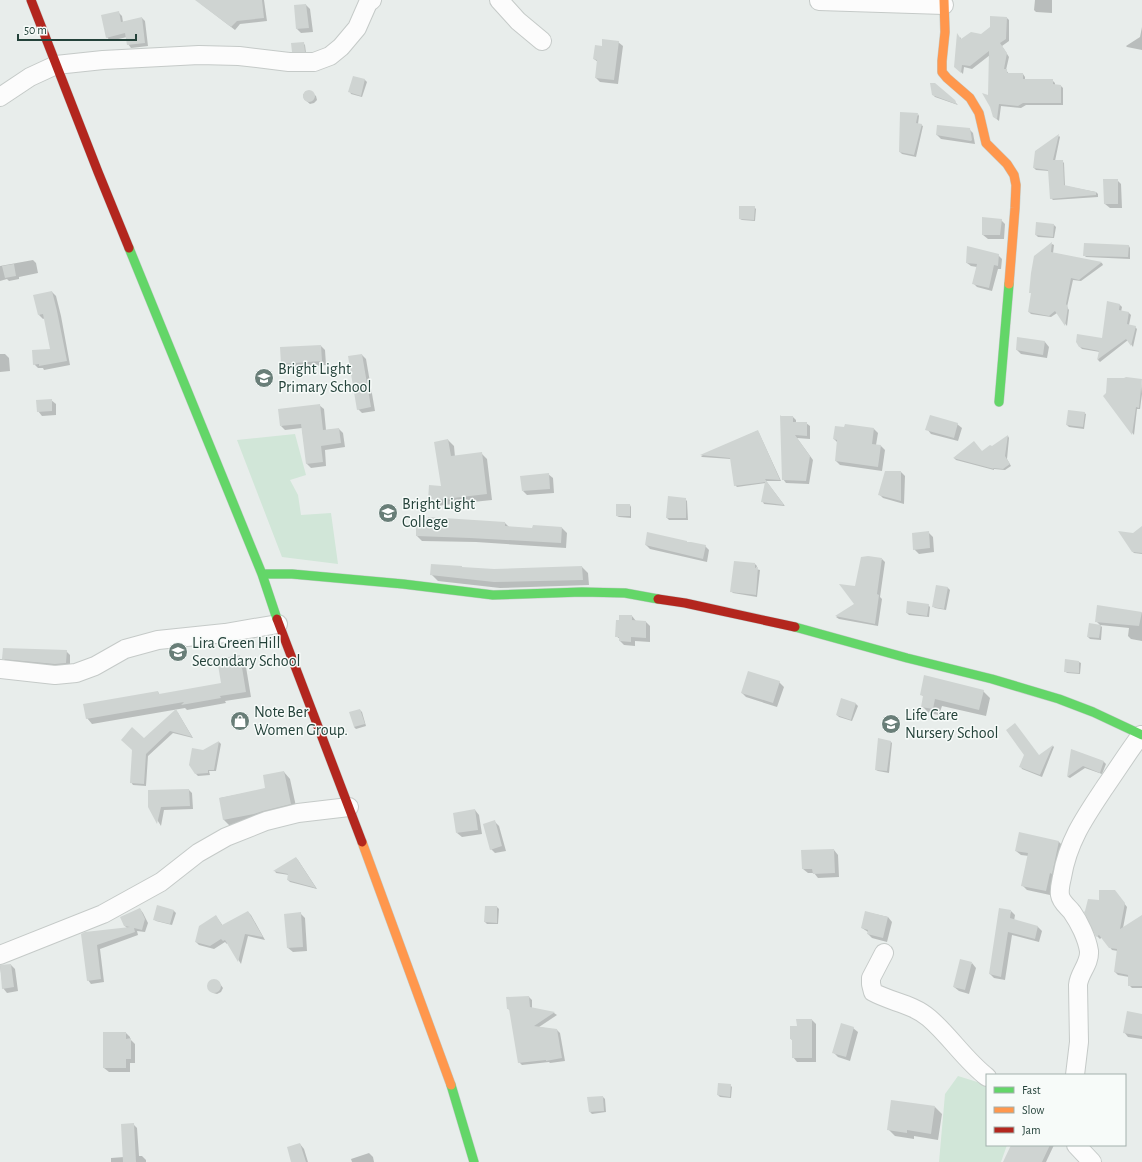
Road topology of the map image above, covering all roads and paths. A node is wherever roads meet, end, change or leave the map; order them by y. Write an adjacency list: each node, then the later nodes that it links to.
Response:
1 (31, 0): 7 (street)
2 (372, 0): 7 (street)
3 (499, 0): 6 (street)
4 (820, 1): 5 (street)
5 (944, 2): 9 (street)
6 (542, 42)
7 (56, 65): 8 (street); 10 (street)
8 (0, 97)
9 (999, 402)
10 (262, 574): 11 (street); 13 (street)
11 (278, 624): 12 (street); 14 (street)
12 (0, 669)
13 (1141, 735): 17 (street)
14 (350, 807): 16 (street); 20 (street)
15 (884, 953): 18 (street)
16 (0, 955)
17 (1075, 1074)
18 (986, 1076)
19 (1077, 1146): 21 (street)
20 (474, 1162)
21 (1092, 1162)

